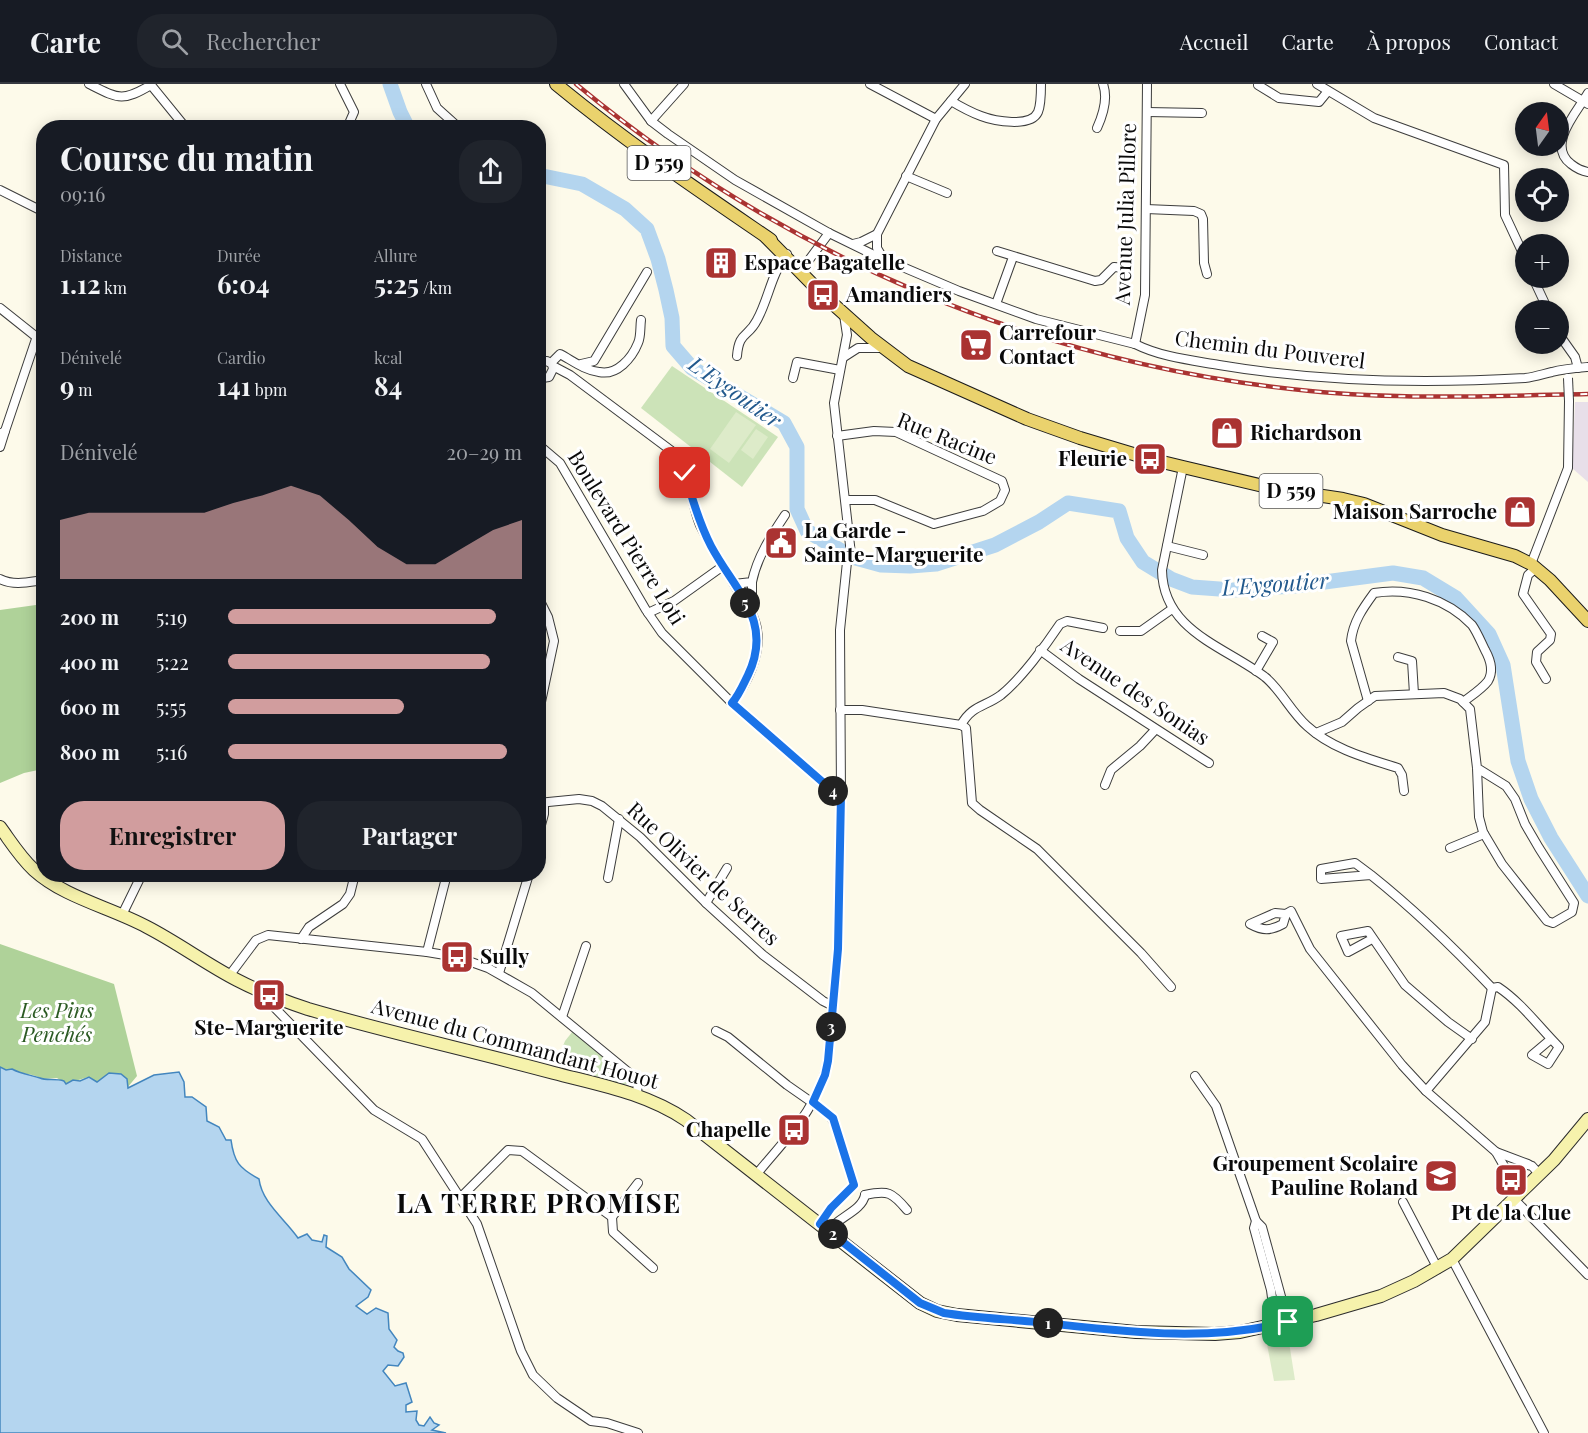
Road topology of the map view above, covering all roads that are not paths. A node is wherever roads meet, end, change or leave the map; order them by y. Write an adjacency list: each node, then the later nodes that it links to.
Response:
1 (89, 84): 2 (street)
2 (152, 84): 22 (street)
3 (340, 84): 23 (street)
4 (426, 84): 24 (street)
5 (556, 84): 38 (main road, D 559)
6 (624, 84): 25 (street, Chemin du Pouverel)
7 (684, 84): 25 (street)
8 (870, 84): 21 (street)
9 (965, 84): 18 (street)
10 (1041, 84): 18 (street)
11 (1103, 84): 26 (street)
12 (1147, 84): 19 (street, Avenue Julia Pillore)
13 (1317, 84): 16 (street)
14 (1554, 84): 17 (street)
15 (1258, 85): 16 (street)
16 (1328, 91): 35 (street)
17 (1586, 100): 27 (street)
18 (951, 101): 21 (street)
19 (1147, 112): 20 (street); 32 (street, Avenue Julia Pillore)
20 (1202, 113)
21 (936, 119): 28 (street)
22 (180, 120)
23 (350, 120)
24 (450, 120)
25 (651, 121): 33 (street, Chemin du Pouverel)
26 (1097, 128)
27 (1588, 172)
28 (906, 176): 30 (street); 34 (street)
29 (0, 190): 31 (street)
30 (947, 193)
31 (36, 208)
32 (1146, 210): 44 (street); 52 (street, Avenue Julia Pillore)
33 (829, 233): 36 (street, Chemin du Pouverel); 42 (street)
34 (877, 234): 36 (street); 40 (street)
35 (1515, 236)
36 (852, 244): 40 (street, Chemin du Pouverel)
37 (997, 251): 39 (street)
38 (787, 254): 42 (main road, D 559); 55 (street)
39 (1013, 257): 41 (street); 45 (street)
40 (884, 259): 45 (street, Chemin du Pouverel)
41 (1126, 268)
42 (802, 269): 47 (main road, D 559); 49 (main road, D 559)
43 (647, 272): 58 (street)
44 (1207, 274)
45 (996, 304): 52 (street, Chemin du Pouverel)
46 (0, 308): 51 (street)
47 (844, 315): 49 (main road, D 559); 50 (street)
48 (641, 320): 58 (street)
49 (868, 334): 50 (street); 56 (street); 66 (main road, D 559); 66 (main road, D 559)
50 (847, 336): 56 (street)
51 (36, 338)
52 (1135, 344): 63 (street, Chemin du Pouverel)
53 (1569, 349): 61 (street)
54 (36, 351): 67 (street)
55 (737, 356)
56 (844, 357): 62 (street)
57 (546, 361): 59 (street)
58 (574, 364): 59 (street)
59 (552, 365): 64 (street); 76 (street)
60 (1588, 367): 61 (street, Chemin du Pouverel)
61 (1578, 368): 63 (street, Chemin du Pouverel)
62 (840, 370): 65 (street); 68 (street)
63 (1568, 374): 77 (street, bridge)
64 (546, 375)
65 (793, 378)
66 (974, 394): 71 (main road, D 559)
67 (3, 433): 69 (street)
68 (837, 436): 72 (street); 72 (street, Rue Racine)
69 (0, 447)
70 (546, 449): 84 (street, Boulevard Pierre Loti)
71 (1183, 467): 74 (street); 77 (main road, D 559)
72 (846, 500): 99 (street)
73 (785, 514): 80 (street)
74 (1167, 546): 75 (street); 82 (street)
75 (1203, 555)
76 (723, 566): 81 (street); 84 (street)
77 (1533, 566): 86 (main road, D 559); 94 (street)
78 (0, 579): 79 (street)
79 (36, 581)
80 (752, 582): 81 (street); 85 (street)
81 (734, 584): 85 (street)
82 (1172, 609): 88 (street); 92 (street)
83 (546, 613): 93 (street)
84 (648, 613): 98 (street, Boulevard Pierre Loti)
85 (752, 614): 98 (street)
86 (1588, 621)
87 (1103, 628): 90 (street)
88 (1120, 632)
89 (1262, 636): 92 (street)
90 (1040, 650): 100 (street); 101 (street, Avenue des Sonias)
91 (1398, 657): 95 (street)
92 (1256, 671): 102 (street)
93 (546, 679)
94 (1546, 679)
95 (1413, 694): 96 (street); 97 (street)
96 (1368, 701): 97 (street); 102 (street)
97 (1463, 702): 104 (street)
98 (732, 703): 107 (street, Boulevard Pierre Loti)
99 (840, 710): 100 (street); 107 (street)
100 (961, 725): 131 (street)
101 (1155, 730): 103 (street, Avenue des Sonias); 105 (street)
102 (1316, 733): 106 (street)
103 (1209, 763)
104 (1477, 768): 111 (street); 111 (street)
105 (1105, 785)
106 (1404, 791)
107 (841, 795): 134 (street)
108 (546, 802): 109 (street, Rue Olivier de Serres)
109 (619, 819): 116 (street); 122 (street, Rue Olivier de Serres)
110 (0, 827): 114 (main road, Avenue du Commandant Houot)
111 (1484, 834): 112 (street)
112 (1450, 849)
113 (727, 868): 122 (street)
114 (36, 872)
115 (1371, 875): 115 (street); 132 (street)
116 (608, 878)
117 (53, 882): 124 (main road, Avenue du Commandant Houot)
118 (138, 882): 124 (street)
119 (353, 882): 125 (street)
120 (445, 882): 128 (street)
121 (527, 882): 129 (street)
122 (706, 903): 134 (street, Rue Olivier de Serres)
123 (1289, 913): 140 (street)
124 (122, 915): 130 (main road, Avenue du Commandant Houot)
125 (301, 939): 128 (street); 130 (street)
126 (1372, 939): 137 (street)
127 (586, 946): 135 (street)
128 (427, 952): 129 (street)
129 (499, 973): 135 (street)
130 (229, 976): 133 (main road, Avenue du Commandant Houot)
131 (1171, 987)
132 (1492, 988): 137 (street); 138 (street)
133 (272, 997): 141 (main road, Avenue du Commandant Houot); 152 (street)
134 (833, 1006): 142 (street)
135 (562, 1017): 141 (street)
136 (716, 1031): 142 (street)
137 (1472, 1039): 140 (street)
138 (1551, 1039)
139 (1195, 1076): 157 (street)
140 (1426, 1091): 144 (street)
141 (637, 1095): 146 (main road, Avenue du Commandant Houot)
142 (813, 1102): 146 (street); 150 (street)
143 (1586, 1120): 147 (main road, Avenue du Commandant Houot)
144 (1496, 1152): 145 (street); 148 (street)
145 (1528, 1164): 147 (street); 148 (street)
146 (756, 1175): 158 (main road, Avenue du Commandant Houot)
147 (1540, 1175): 153 (main road, Avenue du Commandant Houot)
148 (1511, 1180): 153 (street)
149 (638, 1183): 156 (street)
150 (854, 1185): 151 (street); 158 (street)
151 (865, 1195): 155 (street); 158 (street)
152 (460, 1197): 156 (street); 165 (street)
153 (1517, 1197): 159 (main road, Avenue du Commandant Houot); 162 (street)
154 (1403, 1202): 161 (street)
155 (907, 1210)
156 (612, 1217): 160 (street)
157 (1256, 1221): 163 (street); 164 (street)
158 (824, 1227): 164 (main road, Avenue du Commandant Houot)
159 (1452, 1259): 161 (main road, Avenue du Commandant Houot); 166 (street)
160 (653, 1268)
161 (1438, 1269): 163 (main road, Avenue du Commandant Houot)
162 (1588, 1275)
163 (1288, 1322): 164 (main road, Avenue du Commandant Houot)
164 (1273, 1326)
165 (638, 1433)
166 (1544, 1433)

